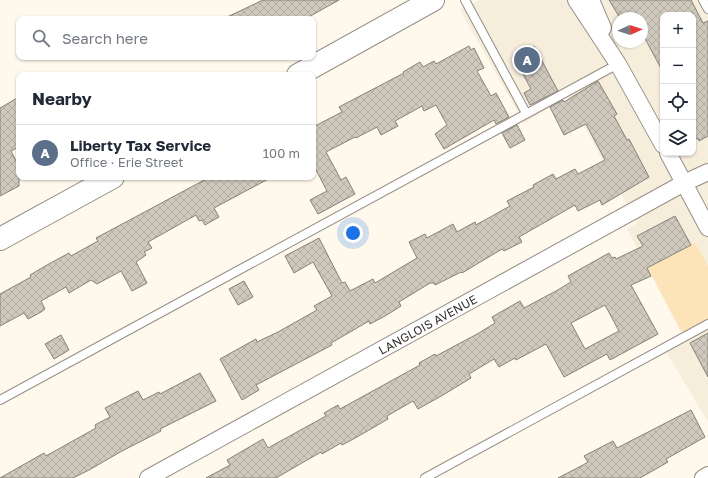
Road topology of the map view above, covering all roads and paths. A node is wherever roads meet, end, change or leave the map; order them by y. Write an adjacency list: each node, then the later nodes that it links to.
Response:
1 (434, 0): 8 (street)
2 (465, 0): 9 (lane)
3 (576, 0): 7 (street)
4 (591, 0): 7 (street)
5 (703, 0): 6 (lane)
6 (708, 9)
7 (618, 64): 9 (lane); 10 (street)
8 (303, 72)
9 (526, 113): 18 (lane)
10 (660, 139)
11 (670, 156): 14 (street)
12 (708, 172): 14 (street, LANGLOIS AVENUE)
13 (108, 180): 16 (street)
14 (684, 183): 15 (street); 20 (street, LANGLOIS AVENUE)
15 (708, 228)
16 (0, 239)
17 (708, 324): 21 (lane)
18 (0, 400)
19 (708, 475): 22 (street)
20 (148, 478)
21 (425, 478)
22 (703, 478)

